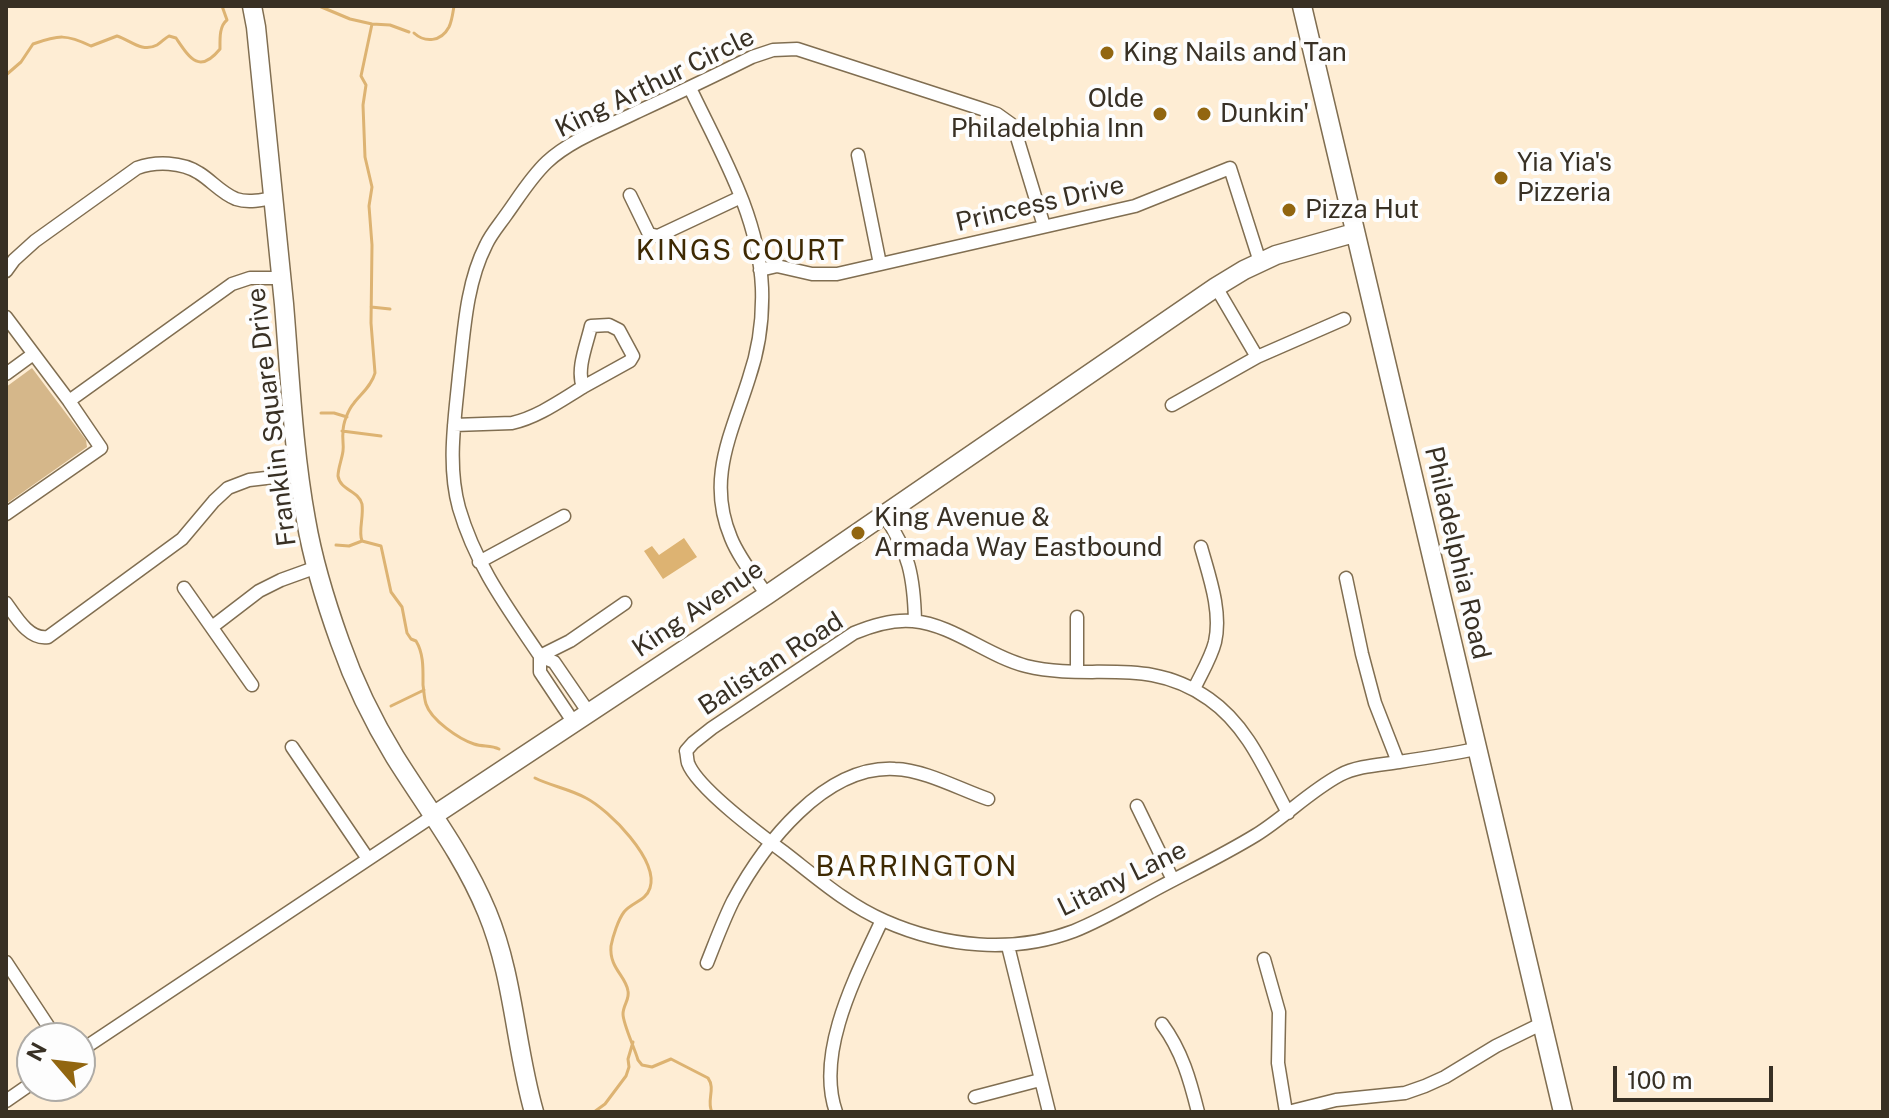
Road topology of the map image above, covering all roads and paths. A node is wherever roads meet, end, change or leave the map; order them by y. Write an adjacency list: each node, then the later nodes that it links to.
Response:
1 (252, 6): 7 (street, Franklin Square Drive)
2 (1302, 6): 9 (street, Philadelphia Road)
3 (690, 88): 6 (street); 8 (street, King Arthur Circle); 24 (street, King Arthur Circle)
4 (858, 155): 11 (street)
5 (630, 195): 6 (street)
6 (741, 197): 12 (street)
7 (274, 198): 13 (street); 14 (street, Franklin Square Drive)
8 (1044, 226): 10 (street, Princess Drive); 11 (street, Princess Drive)
9 (1354, 233): 10 (street, King Avenue); 46 (street, Philadelphia Road)
10 (1260, 262): 15 (street, King Avenue)
11 (880, 264): 12 (street, Princess Drive)
12 (760, 270): 34 (street)
13 (6, 271)
14 (281, 278): 22 (street); 25 (street, Franklin Square Drive)
15 (1216, 287): 19 (street); 27 (street, King Avenue)
16 (6, 317): 18 (street)
17 (1344, 319): 19 (street)
18 (32, 355): 20 (street); 22 (street)
19 (1257, 357): 23 (street)
20 (6, 374)
21 (583, 387): 21 (street); 24 (street)
22 (69, 401): 26 (street)
23 (1172, 405)
24 (454, 425): 30 (street, King Arthur Circle)
25 (300, 474): 31 (street, Franklin Square Drive); 36 (street)
26 (6, 514)
27 (884, 515): 34 (street, King Avenue); 38 (street)
28 (564, 516): 30 (street)
29 (1201, 547): 43 (street)
30 (479, 562): 40 (street, King Arthur Circle)
31 (317, 567): 39 (street); 52 (street, Franklin Square Drive)
32 (1346, 578): 48 (street)
33 (184, 588): 39 (street)
34 (767, 595): 44 (street, King Avenue)
35 (625, 603): 40 (street)
36 (8, 610)
37 (1077, 617): 41 (street)
38 (915, 621): 41 (street, Balistan Road); 47 (street, Balistan Road)
39 (212, 627): 42 (street)
40 (540, 656): 44 (street, King Arthur Circle)
41 (1077, 671): 43 (street, Balistan Road)
42 (252, 685)
43 (1194, 689): 51 (street, Balistan Road)
44 (581, 718): 52 (street, King Avenue)
45 (292, 747): 54 (street)
46 (1476, 749): 48 (street, Litany Lane); 63 (street, Philadelphia Road)
47 (686, 751): 53 (street, Litany Lane)
48 (1398, 762): 51 (street, Litany Lane)
49 (988, 799): 53 (street)
50 (1137, 806): 55 (street)
51 (1288, 813): 55 (street, Litany Lane)
52 (433, 816): 54 (street, King Avenue); 67 (street, Franklin Square Drive)
53 (771, 842): 56 (street, Litany Lane); 60 (street)
54 (368, 859): 64 (street, King Avenue)
55 (1173, 880): 57 (street, Litany Lane)
56 (882, 920): 57 (street, Litany Lane); 68 (street)
57 (1008, 946): 65 (street)
58 (1264, 959): 71 (street)
59 (6, 962): 61 (street)
60 (707, 963)
61 (45, 1022)
62 (1162, 1024): 70 (street)
63 (1541, 1024): 71 (street); 72 (street, Philadelphia Road)
64 (96, 1040)
65 (1040, 1080): 66 (street); 69 (street)
66 (975, 1097)
67 (534, 1112)
68 (836, 1112)
69 (1049, 1112)
70 (1198, 1112)
71 (1287, 1112)
72 (1563, 1112)

